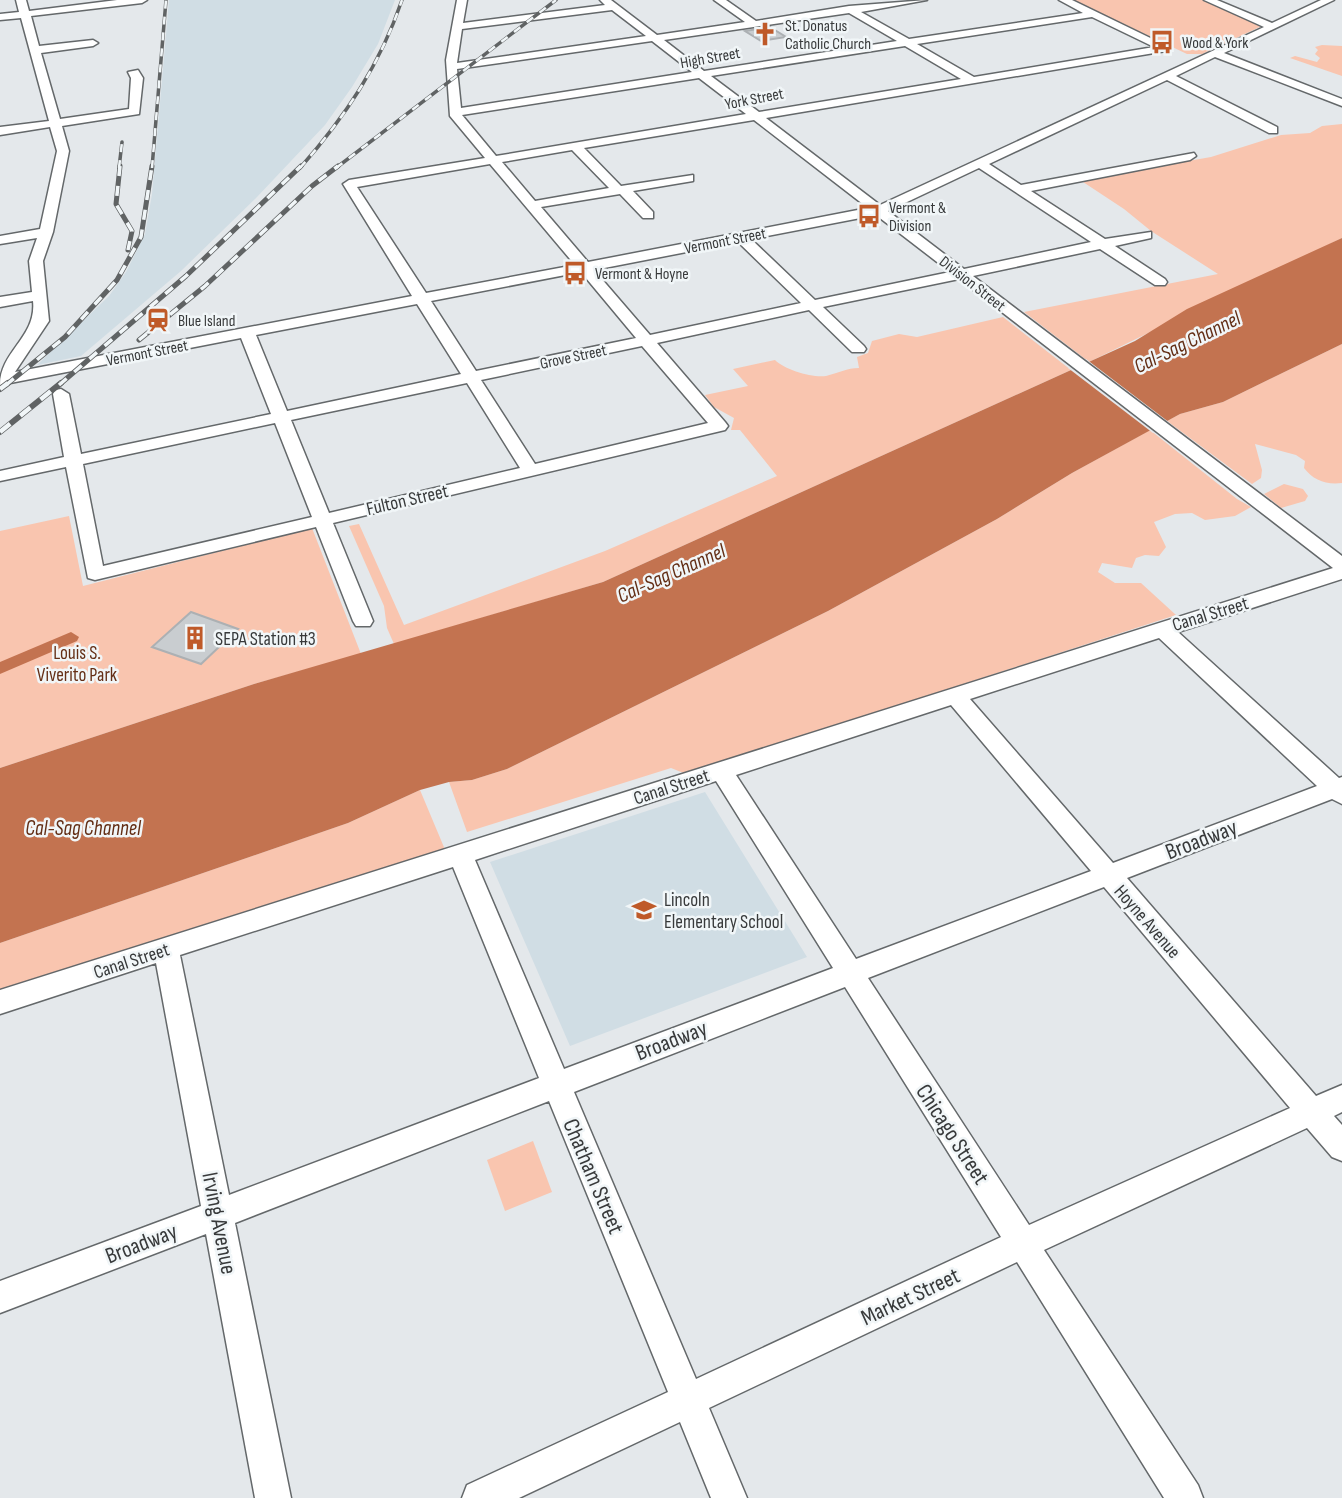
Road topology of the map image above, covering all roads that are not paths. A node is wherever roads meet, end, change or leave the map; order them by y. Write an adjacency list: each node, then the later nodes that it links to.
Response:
1 (21, 0): 13 (street)
2 (142, 0): 13 (street)
3 (462, 0): 18 (street)
4 (719, 0): 17 (street)
5 (834, 0): 11 (street)
6 (922, 0): 11 (street)
7 (1064, 0): 14 (street)
8 (1209, 0): 19 (street)
9 (1324, 1): 16 (street, Vermont Street)
10 (609, 3): 18 (street); 20 (street, Division Street)
11 (851, 10): 17 (street); 21 (street)
12 (1271, 12): 16 (street)
13 (25, 14): 15 (street); 24 (street)
14 (1093, 14): 21 (street, High Street); 23 (street)
15 (0, 17)
16 (1288, 19): 19 (street, Vermont Street)
17 (754, 24): 20 (street)
18 (457, 27): 27 (street)
19 (1273, 27): 25 (street, Vermont Street)
20 (654, 38): 27 (street); 29 (street, Division Street)
21 (906, 42): 29 (street, High Street); 31 (street)
22 (93, 43): 24 (street)
23 (1165, 48): 26 (street); 31 (street, York Street)
24 (36, 50): 35 (street)
25 (1216, 54): 26 (street, Vermont Street); 32 (street)
26 (1197, 63): 30 (street, Vermont Street)
27 (451, 67): 33 (street)
28 (134, 72): 35 (street)
29 (702, 74): 33 (street, High Street); 34 (street, Division Street)
30 (1169, 77): 36 (street); 41 (street, Vermont Street)
31 (970, 79): 34 (street, York Street)
32 (1342, 103)
33 (456, 112): 40 (street)
34 (756, 116): 38 (street, York Street); 46 (street, Division Street)
35 (57, 123): 37 (street); 48 (street)
36 (1273, 130)
37 (0, 131)
38 (576, 147): 40 (street, York Street); 43 (street)
39 (1190, 156): 44 (street)
40 (494, 160): 45 (street); 57 (street, York Street)
41 (981, 164): 44 (street); 46 (street, Vermont Street)
42 (688, 178): 43 (street)
43 (620, 190): 45 (street); 47 (street)
44 (1020, 190): 52 (street)
45 (532, 205): 53 (street)
46 (880, 210): 50 (street, Vermont Street); 54 (street, Division Street)
47 (649, 215)
48 (46, 232): 51 (street); 56 (street)
49 (1146, 235): 52 (street, Grove Street)
50 (741, 237): 53 (street, Vermont Street); 59 (street)
51 (0, 240)
52 (1103, 244): 54 (street, Grove Street); 55 (street)
53 (585, 267): 57 (street, Vermont Street); 61 (street)
54 (961, 273): 59 (street, Grove Street); 72 (street, Division Street)
55 (1160, 282)
56 (39, 295): 58 (street); 64 (street)
57 (421, 299): 60 (street, Vermont Street); 63 (street)
58 (0, 302)
59 (810, 305): 61 (street, Grove Street); 62 (street)
60 (247, 333): 64 (street, Vermont Street); 66 (street)
61 (647, 340): 63 (street, Grove Street); 67 (street)
62 (859, 349)
63 (471, 377): 66 (street, Grove Street); 69 (street)
64 (0, 379)
65 (61, 394): 68 (street)
66 (282, 417): 68 (street, Grove Street); 71 (street)
67 (719, 426): 69 (street, Fulton Street)
68 (73, 460): 70 (street, Grove Street); 74 (street)
69 (530, 470): 71 (street, Fulton Street)
70 (0, 476)
71 (323, 519): 74 (street, Fulton Street); 75 (street)
72 (1342, 566)
73 (1342, 572): 76 (street, Canal Street)
74 (95, 573)
75 (363, 621)
76 (1161, 628): 77 (street, Canal Street); 79 (street)
77 (954, 695): 78 (street, Canal Street); 81 (street, Hoyne Avenue)
78 (721, 770): 80 (street, Canal Street); 83 (street, Chicago Street)
79 (1340, 790): 81 (street, Broadway)
80 (460, 854): 82 (street, Canal Street); 85 (street, Chatham Street)
81 (1108, 874): 83 (street, Broadway); 87 (street, Hoyne Avenue)
82 (166, 949): 84 (street, Canal Street); 89 (street, Irving Avenue)
83 (848, 972): 85 (street, Broadway); 90 (street, Chicago Street)
84 (0, 1002)
85 (556, 1084): 89 (street, Broadway); 92 (street, Chatham Street)
86 (1342, 1098): 87 (street, Market Street)
87 (1312, 1112): 88 (street, Hoyne Avenue); 90 (street, Market Street)
88 (1342, 1147)
89 (218, 1213): 91 (street, Broadway); 93 (street, Irving Avenue)
90 (1024, 1243): 92 (street, Market Street); 96 (street, Chicago Street)
91 (0, 1297)
92 (688, 1401): 94 (street, Market Street); 95 (street, Chatham Street)
93 (273, 1498)
94 (480, 1498)
95 (729, 1498)
96 (1185, 1498)

